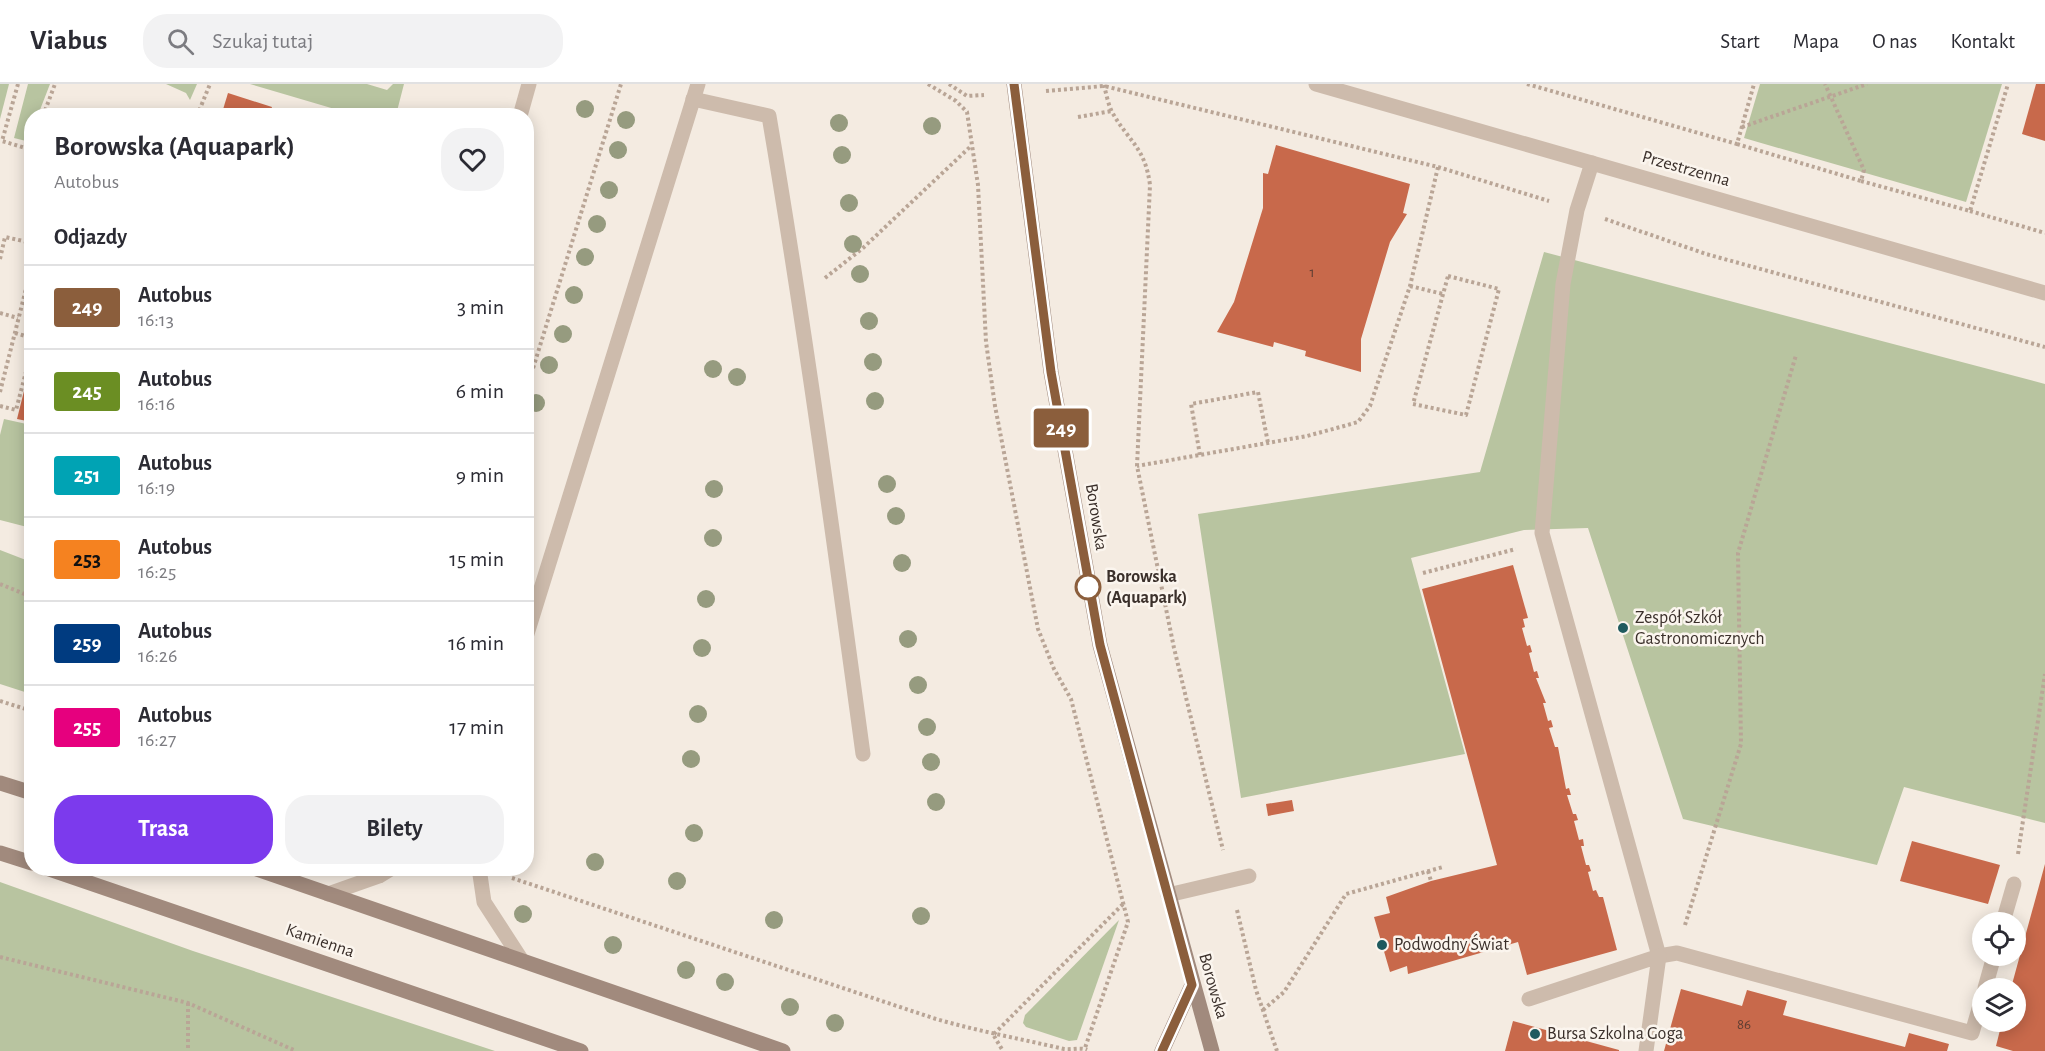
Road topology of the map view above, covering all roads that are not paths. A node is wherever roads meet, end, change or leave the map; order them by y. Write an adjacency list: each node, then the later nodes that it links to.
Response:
1 (529, 84): 6 (street)
2 (698, 84): 5 (street)
3 (1014, 84): 22 (street, Borowska)
4 (1316, 84): 7 (street, Przestrzenna)
5 (693, 99): 9 (street); 10 (street)
6 (522, 108)
7 (1592, 163): 8 (street, Przestrzenna); 24 (street)
8 (2045, 293)
9 (534, 609)
10 (863, 754)
11 (0, 783): 12 (street)
12 (24, 790)
13 (0, 853): 14 (street)
14 (24, 860)
15 (69, 876): 29 (street, Kamienna)
16 (277, 876): 21 (street)
17 (379, 876): 21 (street)
18 (480, 876): 25 (street)
19 (1249, 876): 22 (street)
20 (2014, 884): 23 (street)
21 (328, 894): 25 (street)
22 (1168, 895): 26 (street, Borowska)
23 (2006, 912)
24 (1659, 956): 27 (street); 28 (street); 33 (street)
25 (520, 959): 30 (street)
26 (1192, 985): 31 (street); 32 (street, Borowska)
27 (1529, 999)
28 (1972, 1032)
29 (581, 1051)
30 (783, 1051)
31 (1162, 1051)
32 (1212, 1051)
33 (1646, 1051)

